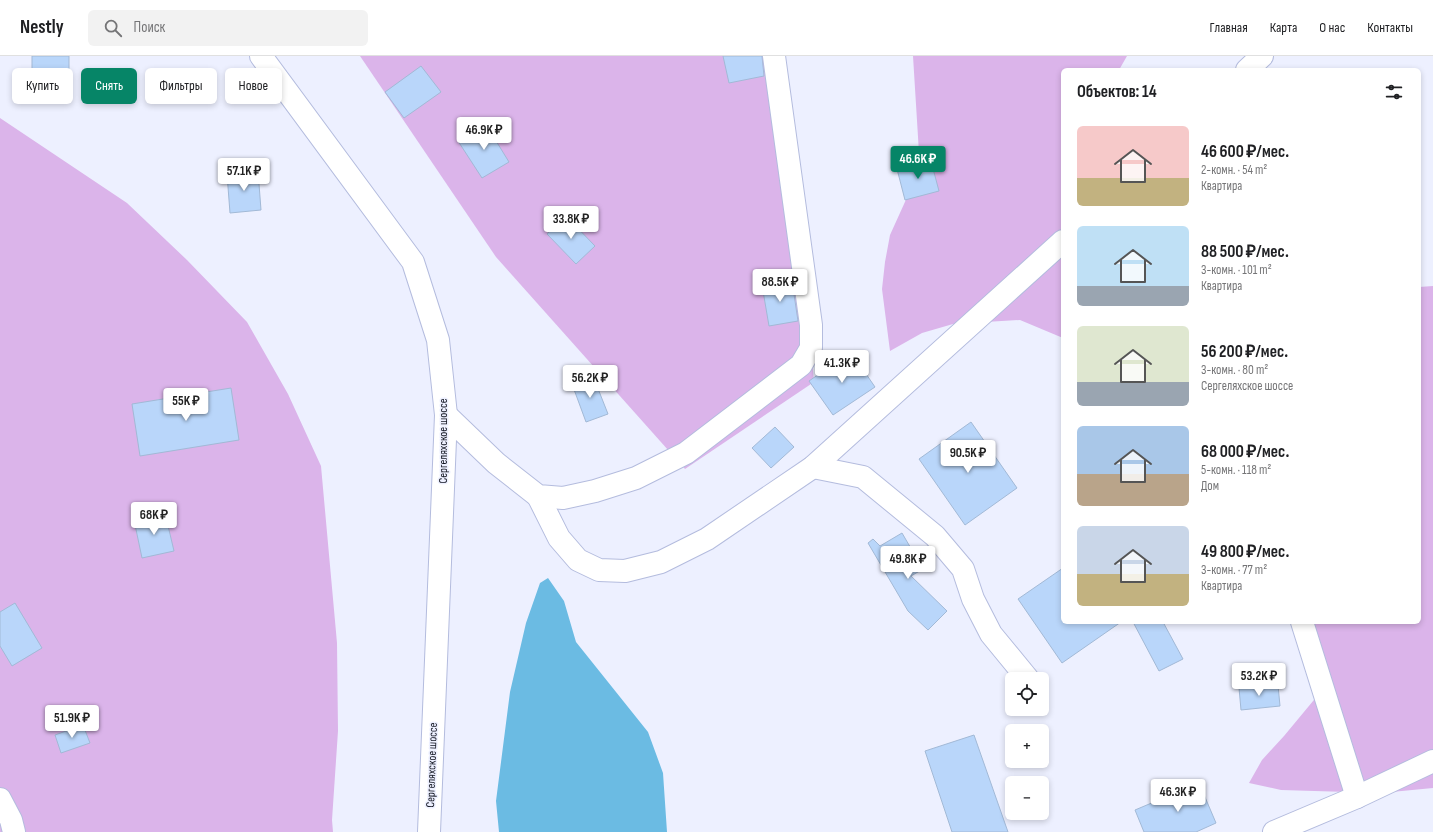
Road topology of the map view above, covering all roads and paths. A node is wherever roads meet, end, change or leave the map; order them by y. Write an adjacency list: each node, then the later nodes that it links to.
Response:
1 (261, 56): 6 (street, Сергеляхское шоссе)
2 (774, 56): 8 (street)
3 (1262, 56): 4 (street)
4 (1249, 68)
5 (1061, 243): 7 (street)
6 (446, 415): 8 (street); 15 (street, Сергеляхское шоссе)
7 (813, 467): 8 (street); 10 (street)
8 (538, 496)
9 (1303, 624): 12 (street)
10 (1022, 672)
11 (1433, 761): 12 (street)
12 (1357, 797): 16 (street)
13 (0, 799): 14 (street)
14 (14, 832)
15 (429, 832)
16 (1274, 832)

